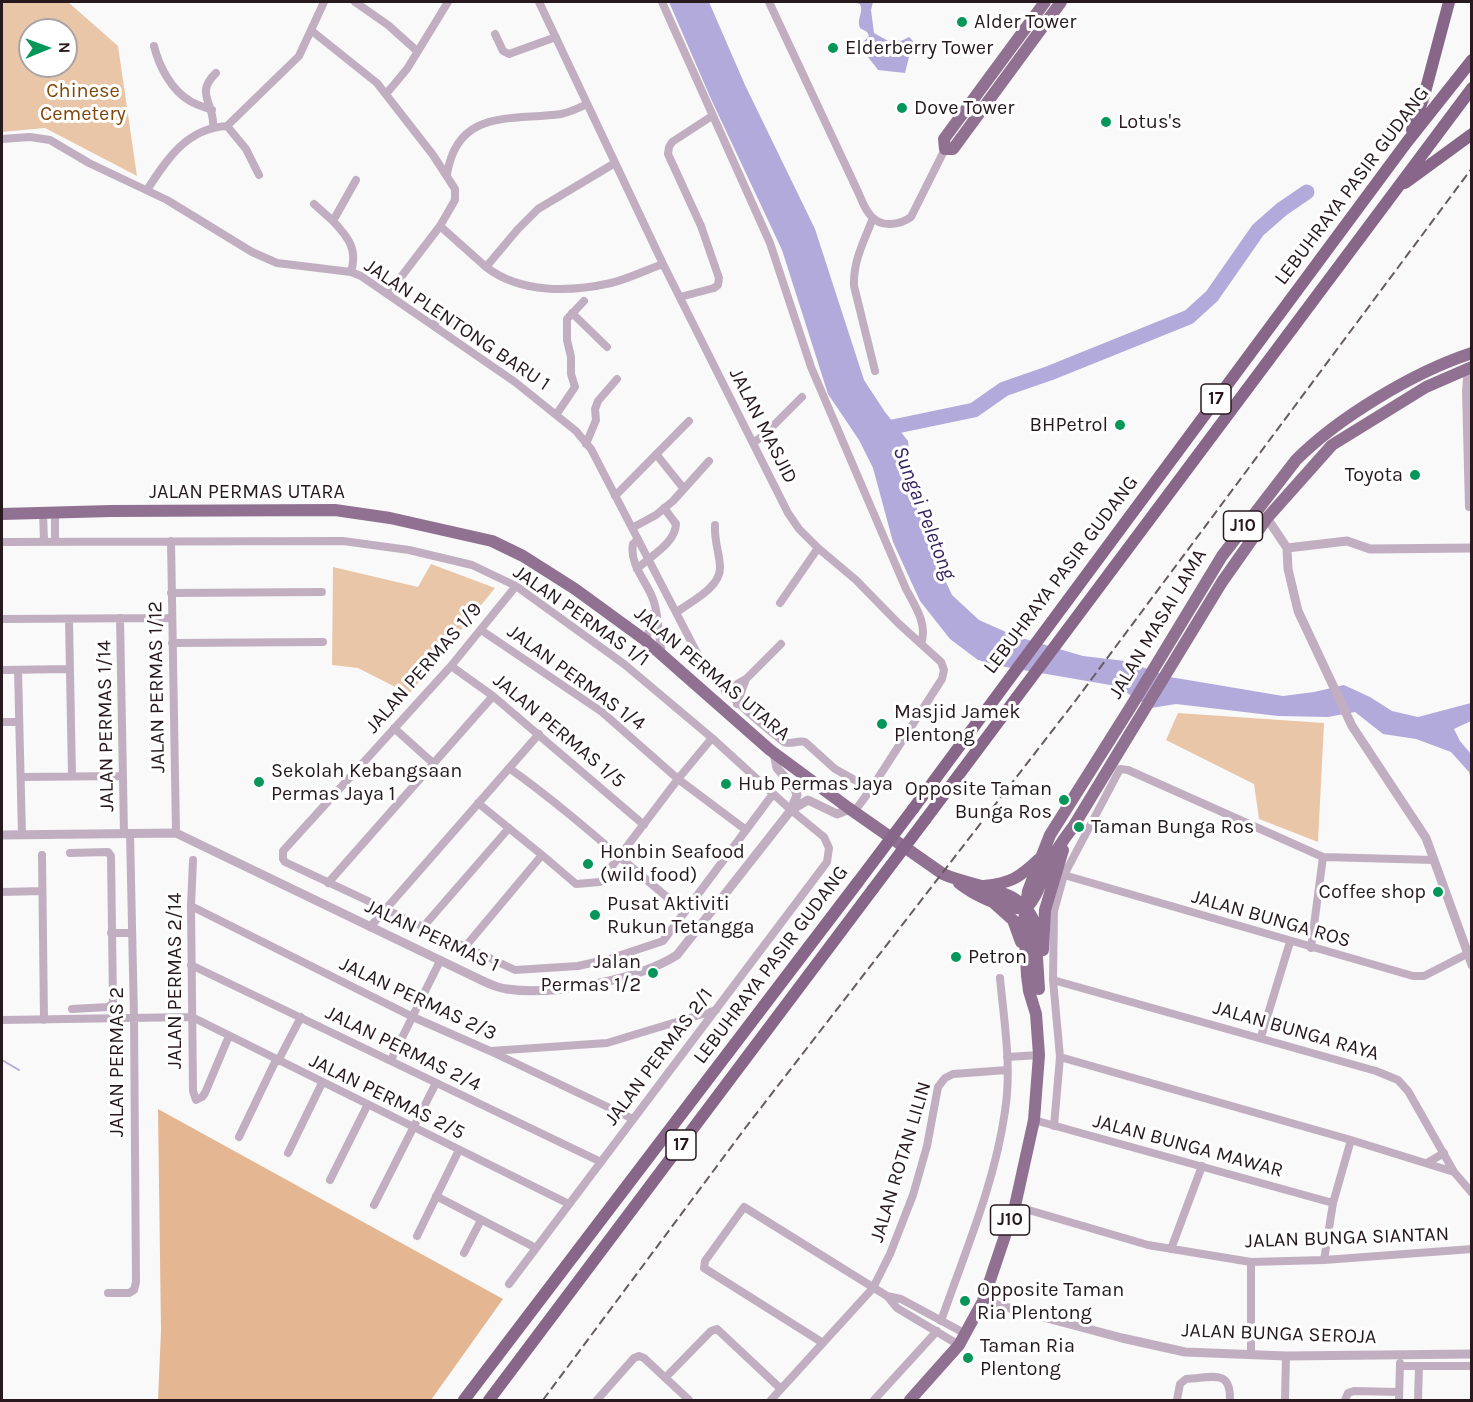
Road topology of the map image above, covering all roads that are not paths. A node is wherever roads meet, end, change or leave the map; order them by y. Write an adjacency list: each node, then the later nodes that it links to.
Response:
1 (324, 2): 10 (street)
2 (355, 2): 14 (street)
3 (448, 2): 14 (street)
4 (539, 2): 12 (street, JALAN MASJID)
5 (662, 2): 21 (street)
6 (770, 2): 35 (street)
7 (1046, 2): 27 (main road)
8 (1061, 2): 27 (main road)
9 (1449, 2): 26 (highway)
10 (312, 31): 18 (street); 22 (street)
11 (495, 33): 12 (street)
12 (556, 37): 19 (street, JALAN MASJID)
13 (154, 46): 20 (street)
14 (417, 51): 18 (street)
15 (1472, 60): 26 (highway, LEBUHRAYA PASIR GUDANG / 17)
16 (216, 74): 20 (street)
17 (1472, 88): 33 (highway, LEBUHRAYA PASIR GUDANG / 17)
18 (386, 94): 29 (street)
19 (587, 104): 28 (street, JALAN MASJID); 29 (street)
20 (212, 110): 23 (street)
21 (712, 116): 42 (street); 95 (street)
22 (226, 126): 23 (street); 30 (street)
23 (213, 127): 32 (street)
24 (1472, 134): 33 (highway)
25 (2, 139): 32 (street, JALAN PLENTONG BARU 1)
26 (1407, 142): 236 (highway, LEBUHRAYA PASIR GUDANG / 17, bridge)
27 (945, 149): 35 (street)
28 (615, 163): 38 (street, JALAN MASJID); 39 (street)
29 (447, 174): 37 (street)
30 (259, 175)
31 (356, 180): 36 (street)
32 (147, 190): 40 (street, JALAN PLENTONG BARU 1)
33 (1395, 190): 237 (highway, LEBUHRAYA PASIR GUDANG / 17, bridge)
34 (314, 204): 36 (street)
35 (873, 218): 50 (street)
36 (333, 221): 40 (street)
37 (440, 226): 39 (street); 41 (street)
38 (663, 264): 39 (street); 42 (street, JALAN MASJID)
39 (486, 267)
40 (351, 272): 41 (street, JALAN PLENTONG BARU 1)
41 (388, 294): 45 (street, JALAN PLENTONG BARU 1)
42 (680, 297): 57 (street, JALAN MASJID)
43 (584, 301): 44 (street)
44 (572, 313): 47 (street); 55 (street)
45 (433, 325): 46 (street); 55 (street, JALAN PLENTONG BARU 1)
46 (454, 325)
47 (607, 347)
48 (1472, 353): 97 (main road, JALAN MASAI LAMA / J10)
49 (1472, 368): 51 (main road, JALAN MASAI LAMA / J10); 53 (street)
50 (875, 370)
51 (1448, 376): 53 (street); 67 (main road, JALAN MASAI LAMA / J10)
52 (617, 379): 58 (street)
53 (1466, 391): 63 (street)
54 (802, 397): 57 (street)
55 (556, 415): 58 (street, JALAN PLENTONG BARU 1)
56 (689, 422): 59 (street)
57 (753, 443): 75 (street, JALAN MASJID)
58 (586, 444): 62 (street, JALAN PLENTONG BARU 1)
59 (656, 454): 61 (street); 62 (street)
60 (709, 461): 61 (street)
61 (684, 489): 64 (street)
62 (615, 496): 69 (street, JALAN PLENTONG BARU 1)
63 (1469, 507)
64 (664, 508): 69 (street); 78 (street)
65 (49, 513): 66 (main road, JALAN PERMAS UTARA); 71 (street); 72 (street); 91 (main road, JALAN PERMAS UTARA)
66 (2, 514)
67 (1267, 518): 77 (street); 97 (main road, JALAN MASAI LAMA / J10)
68 (715, 525): 85 (street)
69 (632, 528): 70 (street, JALAN PLENTONG BARU 1)
70 (638, 539): 78 (street, JALAN PLENTONG BARU 1); 79 (street)
71 (44, 541): 72 (street, JALAN PERMAS 1/1); 74 (street, JALAN PERMAS 1/1)
72 (55, 541): 73 (street, JALAN PERMAS 1/1)
73 (171, 541): 80 (street, JALAN PERMAS 1/1); 82 (street, JALAN PERMAS 1/12)
74 (2, 542)
75 (818, 548): 84 (street); 95 (street, JALAN MASJID)
76 (1472, 548): 77 (street)
77 (1287, 549): 140 (street)
78 (647, 558): 79 (street); 85 (street, JALAN PLENTONG BARU 1)
79 (637, 569): 83 (street)
80 (516, 586): 90 (street, JALAN PERMAS 1/9); 111 (street, JALAN PERMAS 1/1)
81 (322, 592): 82 (street)
82 (171, 593): 87 (street, JALAN PERMAS 1/12)
83 (654, 601): 91 (street); 96 (street)
84 (780, 603)
85 (677, 612): 103 (street, JALAN PLENTONG BARU 1)
86 (120, 618): 87 (street); 89 (street); 116 (street, JALAN PERMAS 1/14)
87 (172, 618): 93 (street, JALAN PERMAS 1/12)
88 (2, 619): 89 (street)
89 (69, 619): 99 (street)
90 (481, 630): 98 (street, JALAN PERMAS 1/9); 118 (street, JALAN PERMAS 1/4)
91 (645, 640): 96 (main road, JALAN PERMAS UTARA)
92 (323, 642): 93 (street)
93 (172, 643): 128 (street, JALAN PERMAS 1/12)
94 (781, 644): 102 (street)
95 (921, 644): 119 (street, JALAN MASJID)
96 (662, 653): 112 (main road, JALAN PERMAS UTARA)
97 (1166, 661): 106 (main road, JALAN MASAI LAMA / J10)
98 (452, 666): 104 (street, JALAN PERMAS 1/5); 109 (street, JALAN PERMAS 1/9)
99 (70, 669): 101 (street); 115 (street)
100 (2, 670): 101 (street)
101 (18, 670): 108 (street)
102 (746, 679): 103 (street); 105 (street)
103 (725, 691): 105 (street, JALAN PLENTONG BARU 1)
104 (493, 696): 110 (street, JALAN PERMAS 1/5); 113 (street)
105 (737, 704): 119 (street, JALAN PLENTONG BARU 1)
106 (1136, 711): 125 (main road, JALAN MASAI LAMA / J10); 136 (main road, JALAN MASAI LAMA / J10)
107 (2, 722): 108 (street)
108 (19, 722): 117 (street)
109 (394, 728): 113 (street); 143 (street, JALAN PERMAS 1/9)
110 (539, 734): 114 (street); 124 (street, JALAN PERMAS 1/5)
111 (712, 738): 118 (street); 120 (street, JALAN PERMAS 1/1)
112 (774, 753): 122 (street); 123 (main road, JALAN PERMAS UTARA)
113 (434, 764): 143 (street)
114 (509, 768): 121 (street); 137 (street)
115 (72, 776): 116 (street); 117 (street)
116 (123, 776): 129 (street, JALAN PERMAS 1/14)
117 (21, 777): 131 (street)
118 (678, 778): 124 (street); 127 (street, JALAN PERMAS 1/4)
119 (871, 789): 123 (street, JALAN MASJID)
120 (773, 794): 122 (street, JALAN PERMAS 1/1); 127 (street)
121 (478, 803): 126 (street); 150 (street)
122 (791, 810): 123 (street); 132 (street, JALAN PERMAS 1/1); 161 (street, JALAN PERMAS 1)
123 (852, 811): 142 (main road, JALAN PERMAS UTARA)
124 (644, 825): 137 (street)
125 (1073, 827): 149 (main road, JALAN MASAI LAMA / J10); 166 (main road)
126 (509, 828): 135 (street); 153 (street)
127 (746, 830): 151 (street)
128 (176, 833): 129 (street, JALAN PERMAS 1); 152 (street, JALAN PERMAS 1)
129 (127, 834): 131 (street, JALAN PERMAS 1); 155 (street, JALAN PERMAS 2)
130 (2, 835): 131 (street, JALAN PERMAS 1)
131 (22, 835)
132 (829, 848): 168 (street, JALAN PERMAS 2/1)
133 (70, 853): 154 (street)
134 (42, 855): 145 (street)
135 (542, 855): 137 (street); 157 (street)
136 (1041, 857): 144 (main road); 149 (main road, JALAN MASAI LAMA / J10)
137 (618, 858): 151 (street)
138 (1323, 858): 140 (street); 141 (street); 158 (street)
139 (193, 860): 148 (street, JALAN PERMAS 2/14)
140 (1434, 860): 159 (street)
141 (1064, 875): 156 (street, JALAN BUNGA ROS); 165 (street)
142 (953, 878): 144 (main road, JALAN PERMAS UTARA); 147 (main road, JALAN PERMAS UTARA)
143 (328, 883): 150 (street)
144 (982, 886): 149 (main road, JALAN PERMAS UTARA)
145 (42, 891): 146 (street); 175 (street)
146 (2, 892)
147 (991, 900): 149 (main road, JALAN PERMAS UTARA); 160 (main road)
148 (191, 906): 162 (street, JALAN PERMAS 2/14); 172 (street, JALAN PERMAS 2/3)
149 (1026, 908): 160 (main road, JALAN MASAI LAMA / J10); 166 (main road)
150 (385, 909): 152 (street); 153 (street)
151 (685, 912): 157 (street)
152 (370, 927): 161 (street, JALAN PERMAS 1)
153 (423, 927): 157 (street)
154 (111, 933): 155 (street); 167 (street)
155 (132, 933): 173 (street, JALAN PERMAS 2)
156 (1290, 942): 158 (street, JALAN BUNGA ROS); 177 (street)
157 (465, 947)
158 (1311, 948): 159 (street, JALAN BUNGA ROS)
159 (1467, 954): 163 (street)
160 (1026, 957): 169 (main road, JALAN MASAI LAMA / J10)
161 (440, 961): 172 (street)
162 (191, 965): 170 (street, JALAN PERMAS 2/14); 171 (street, JALAN PERMAS 2/4)
163 (1472, 965)
164 (1000, 978): 180 (street)
165 (1053, 980): 177 (street, JALAN BUNGA RAYA); 181 (street)
166 (1039, 989): 169 (main road)
167 (72, 1009)
168 (716, 1010): 178 (street); 188 (street, JALAN PERMAS 2/1)
169 (1036, 1014): 179 (main road, JALAN MASAI LAMA / J10)
170 (192, 1017): 173 (street); 176 (street, JALAN PERMAS 2/5); 176 (street, JALAN PERMAS 2/14)
171 (301, 1017): 182 (street, JALAN PERMAS 2/4); 183 (street)
172 (413, 1017): 178 (street, JALAN PERMAS 2/3); 182 (street)
173 (134, 1018): 175 (street); 218 (street, JALAN PERMAS 2)
174 (2, 1020): 175 (street)
175 (44, 1020)
176 (230, 1036): 183 (street, JALAN PERMAS 2/5)
177 (1261, 1037): 196 (street, JALAN BUNGA RAYA)
178 (490, 1051): 188 (street, JALAN PERMAS 2/3)
179 (1039, 1055): 180 (street); 189 (main road, JALAN MASAI LAMA / J10)
180 (1007, 1057): 184 (street)
181 (1060, 1057): 190 (street); 193 (street)
182 (391, 1060): 186 (street, JALAN PERMAS 2/4)
183 (277, 1061): 185 (street, JALAN PERMAS 2/5); 192 (street)
184 (1007, 1070): 217 (street, JALAN ROTAN LILIN); 221 (street)
185 (322, 1083): 187 (street, JALAN PERMAS 2/5); 195 (street)
186 (436, 1083): 191 (street); 197 (street, JALAN PERMAS 2/4)
187 (367, 1106): 191 (street, JALAN PERMAS 2/5); 201 (street)
188 (633, 1119): 197 (street, JALAN PERMAS 2/1)
189 (1034, 1120): 190 (street, JALAN BUNGA MAWAR); 207 (main road, JALAN MASAI LAMA / J10)
190 (1054, 1126): 199 (street, JALAN BUNGA MAWAR)
191 (412, 1128): 194 (street, JALAN PERMAS 2/5); 206 (street)
192 (239, 1137)
193 (1352, 1140): 198 (street); 204 (street)
194 (459, 1150): 203 (street); 205 (street, JALAN PERMAS 2/5)
195 (288, 1153)
196 (1444, 1153): 198 (street); 200 (street, JALAN BUNGA RAYA)
197 (601, 1162): 205 (street, JALAN PERMAS 2/1)
198 (1427, 1163): 200 (street)
199 (1202, 1166): 204 (street, JALAN BUNGA MAWAR); 211 (street)
200 (1454, 1172): 202 (street, JALAN BUNGA RAYA)
201 (330, 1180)
202 (1472, 1193)
203 (436, 1196): 208 (street); 209 (street)
204 (1333, 1203): 214 (street)
205 (569, 1204): 210 (street, JALAN PERMAS 2/1)
206 (374, 1205)
207 (1015, 1206): 211 (street, JALAN BUNGA SIANTAN); 220 (main road, JALAN MASAI LAMA / J10)
208 (481, 1220): 210 (street); 213 (street)
209 (417, 1236)
210 (536, 1248): 216 (street, JALAN PERMAS 2/1)
211 (1171, 1249): 215 (street, JALAN BUNGA SIANTAN)
212 (1472, 1249): 214 (street, JALAN BUNGA SIANTAN)
213 (464, 1253)
214 (1324, 1260): 215 (street, JALAN BUNGA SIANTAN)
215 (1251, 1262): 225 (street)
216 (509, 1284)
217 (873, 1288): 219 (street); 224 (street, JALAN ROTAN LILIN); 224 (street)
218 (108, 1293)
219 (886, 1296): 221 (street); 222 (street)
220 (983, 1300): 223 (main road, JALAN MASAI LAMA / J10); 225 (street, JALAN BUNGA SEROJA)
221 (941, 1321): 223 (street)
222 (937, 1331): 223 (street); 241 (street)
223 (963, 1340): 242 (main road, JALAN MASAI LAMA / J10)
224 (824, 1342): 233 (street, JALAN ROTAN LILIN)
225 (1251, 1354): 228 (street, JALAN BUNGA SEROJA)
226 (1472, 1354): 227 (street, JALAN BUNGA SEROJA)
227 (1400, 1355): 228 (street, JALAN BUNGA SEROJA); 229 (street)
228 (1286, 1356): 245 (street)
229 (1400, 1366): 230 (street); 234 (street)
230 (1419, 1366): 231 (street); 247 (street)
231 (1472, 1366)
232 (665, 1378): 233 (street); 238 (street); 239 (street)
233 (781, 1389): 240 (street, JALAN ROTAN LILIN)
234 (1400, 1392): 235 (street); 246 (street)
235 (1346, 1397)
236 (464, 1401)
237 (489, 1401)
238 (597, 1401)
239 (689, 1401)
240 (771, 1401)
241 (874, 1401)
242 (910, 1401)
243 (1177, 1401): 244 (street)
244 (1230, 1401)
245 (1285, 1401)
246 (1399, 1401)
247 (1418, 1401)

